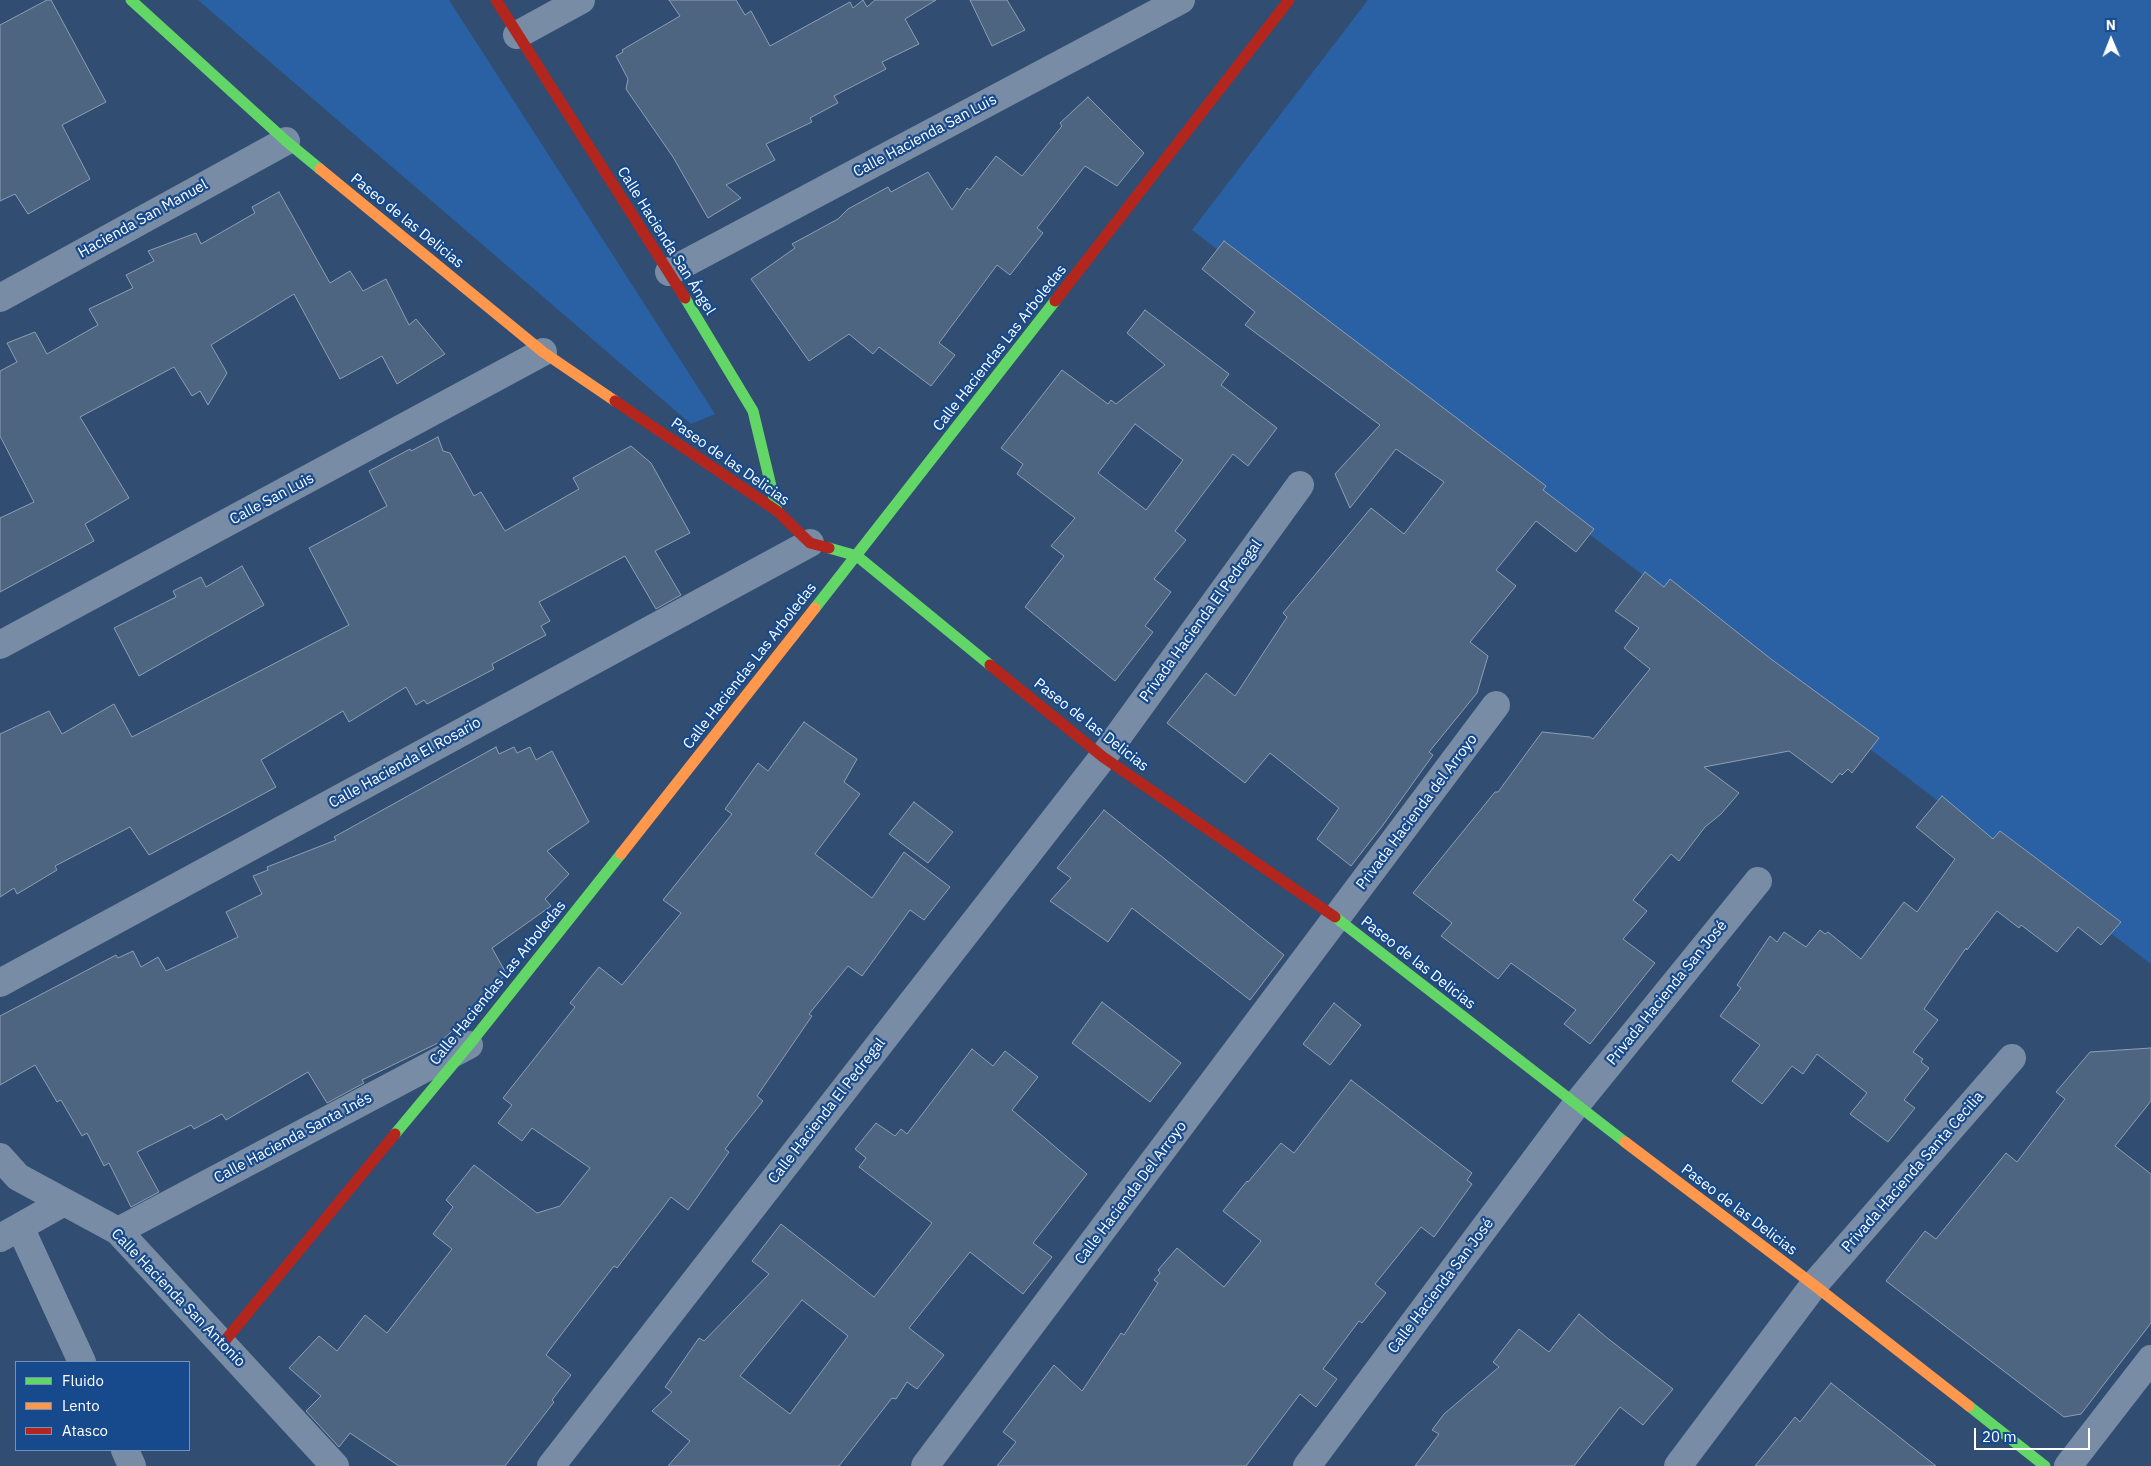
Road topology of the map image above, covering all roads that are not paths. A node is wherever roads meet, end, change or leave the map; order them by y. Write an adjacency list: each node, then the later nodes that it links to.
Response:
1 (131, 0): 7 (street, Paseo de las Delicias)
2 (496, 0): 6 (street, Calle Hacienda San Ángel)
3 (581, 0): 6 (street)
4 (1181, 0): 8 (street, Calle Hacienda San Luis)
5 (1290, 0): 14 (street, Calle Haciendas Las Arboledas)
6 (516, 35): 8 (street, Calle Hacienda San Ángel)
7 (286, 141): 9 (street, Hacienda San Manuel); 10 (street, Paseo de las Delicias)
8 (669, 272): 12 (street, Calle Hacienda San Ángel)
9 (0, 298)
10 (543, 352): 12 (street, Paseo de las Delicias); 15 (street, Calle San Luis)
11 (1300, 485): 17 (street, Privada Hacienda El Pedregal)
12 (777, 511): 13 (street, Paseo de las Delicias)
13 (810, 543): 14 (street, Paseo de las Delicias); 20 (street, Calle Hacienda El Rosario)
14 (857, 556): 17 (street, Paseo de las Delicias); 21 (street, Calle Haciendas Las Arboledas)
15 (0, 645)
16 (1496, 706): 19 (street, Privada Hacienda del Arroyo)
17 (1103, 757): 19 (street, Paseo de las Delicias); 35 (street, Calle Hacienda El Pedregal)
18 (1758, 881): 23 (street, Privada Hacienda San José)
19 (1337, 920): 23 (street, Paseo de las Delicias); 36 (street, Calle Hacienda Del Arroyo)
20 (0, 983)
21 (469, 1045): 26 (street, Calle Hacienda Santa Inés); 29 (street, Calle Haciendas Las Arboledas)
22 (2012, 1058): 28 (street, Privada Hacienda Santa Cecilia)
23 (1576, 1105): 28 (street, Paseo de las Delicias); 37 (street, Calle Hacienda San José)
24 (0, 1157): 25 (street, Calle Hacienda San Antonio)
25 (64, 1202): 26 (street, Calle Hacienda San Antonio); 27 (street)
26 (118, 1231): 29 (street, Calle Hacienda San Antonio)
27 (10, 1232): 31 (street)
28 (1814, 1285): 38 (street, Privada Hacienda Santa Cecilia); 39 (street, Paseo de las Delicias)
29 (223, 1343): 34 (street, Calle Hacienda San Antonio)
30 (2151, 1359): 40 (street)
31 (81, 1361)
32 (125, 1451): 33 (street)
33 (132, 1466)
34 (335, 1466)
35 (550, 1466)
36 (925, 1466)
37 (1307, 1466)
38 (1678, 1466)
39 (2045, 1466)
40 (2068, 1466)

